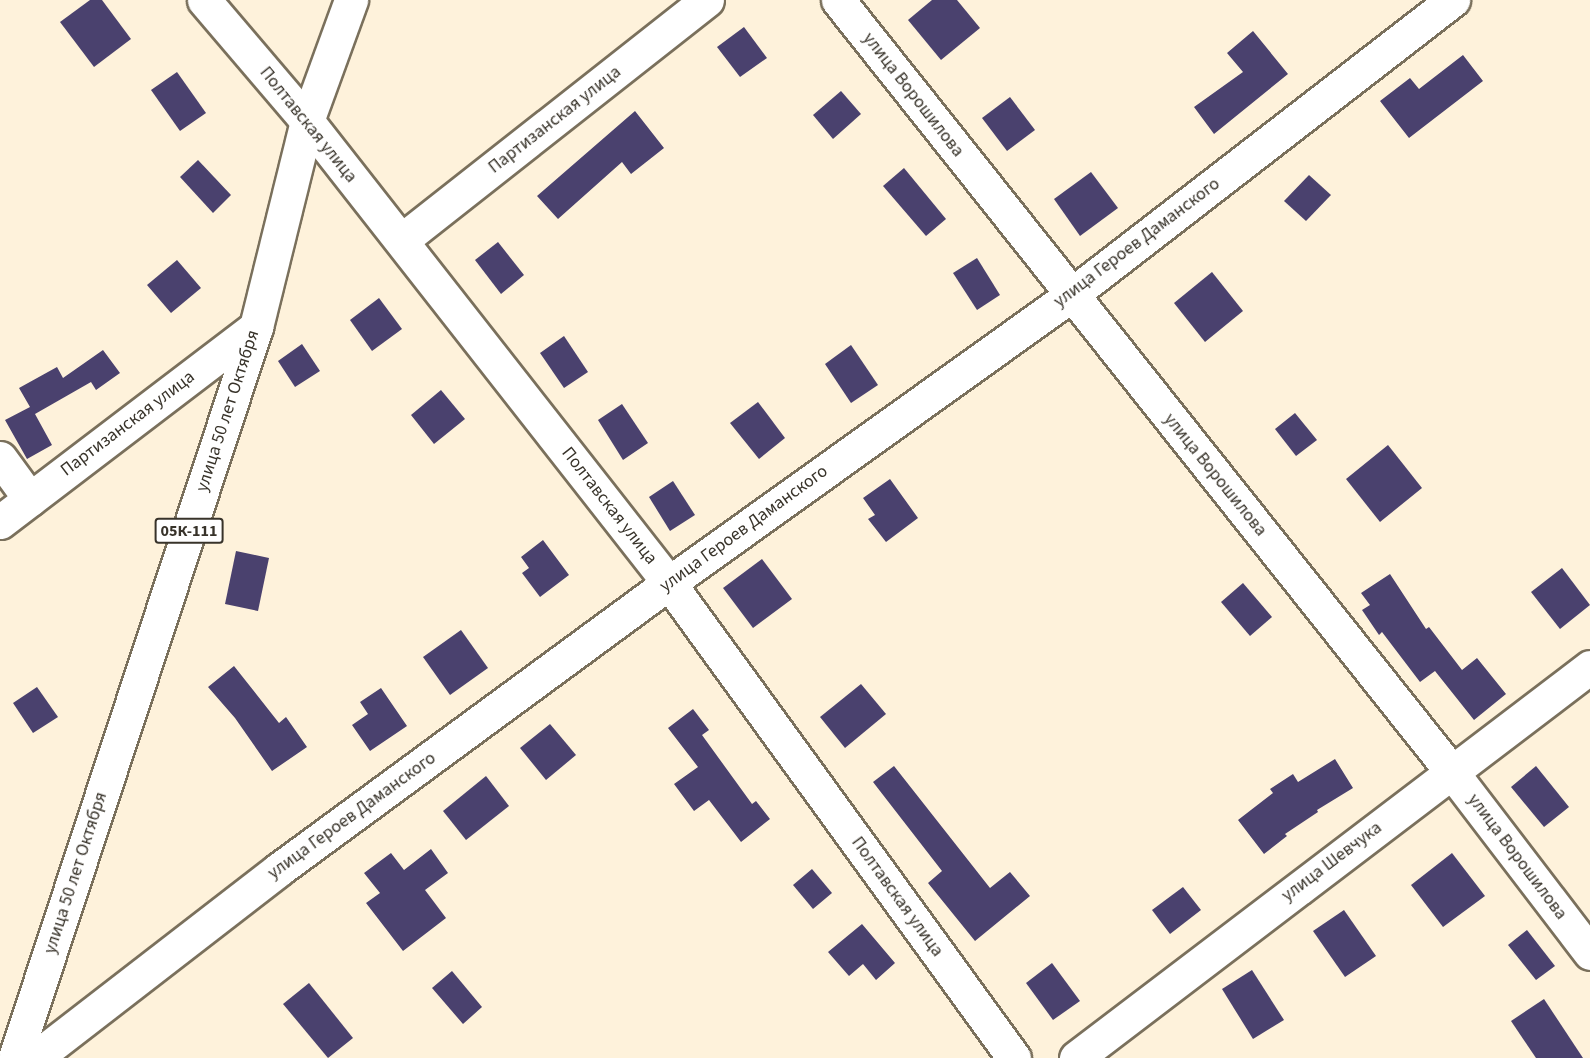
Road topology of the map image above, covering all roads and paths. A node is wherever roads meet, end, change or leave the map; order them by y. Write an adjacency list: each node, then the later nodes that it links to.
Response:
1 (204, 0): 6 (street, Полтавская улица)
2 (351, 0): 6 (street, улица 50 лет Октября / 05К-111)
3 (707, 0): 7 (street, Партизанская улица)
4 (838, 0): 8 (street, улица Ворошилова)
5 (1453, 0): 8 (street, улица Героев Даманского)
6 (307, 121): 7 (street, Полтавская улица); 9 (street, улица 50 лет Октября / 05К-111)
7 (402, 240): 13 (street, Полтавская улица)
8 (1071, 295): 13 (street, улица Героев Даманского); 15 (street, улица Ворошилова)
9 (256, 327): 11 (street, Партизанская улица); 17 (street, улица 50 лет Октября / 05К-111)
10 (0, 458): 11 (street)
11 (30, 499): 12 (street, Партизанская улица)
12 (0, 522)
13 (669, 583): 18 (street, улица Героев Даманского); 19 (street, Полтавская улица)
14 (1590, 667): 15 (street, улица Шевчука)
15 (1451, 771): 16 (street, улица Ворошилова); 20 (street, улица Шевчука)
16 (1590, 953)
17 (15, 1058)
18 (35, 1058)
19 (1014, 1058)
20 (1076, 1058)

